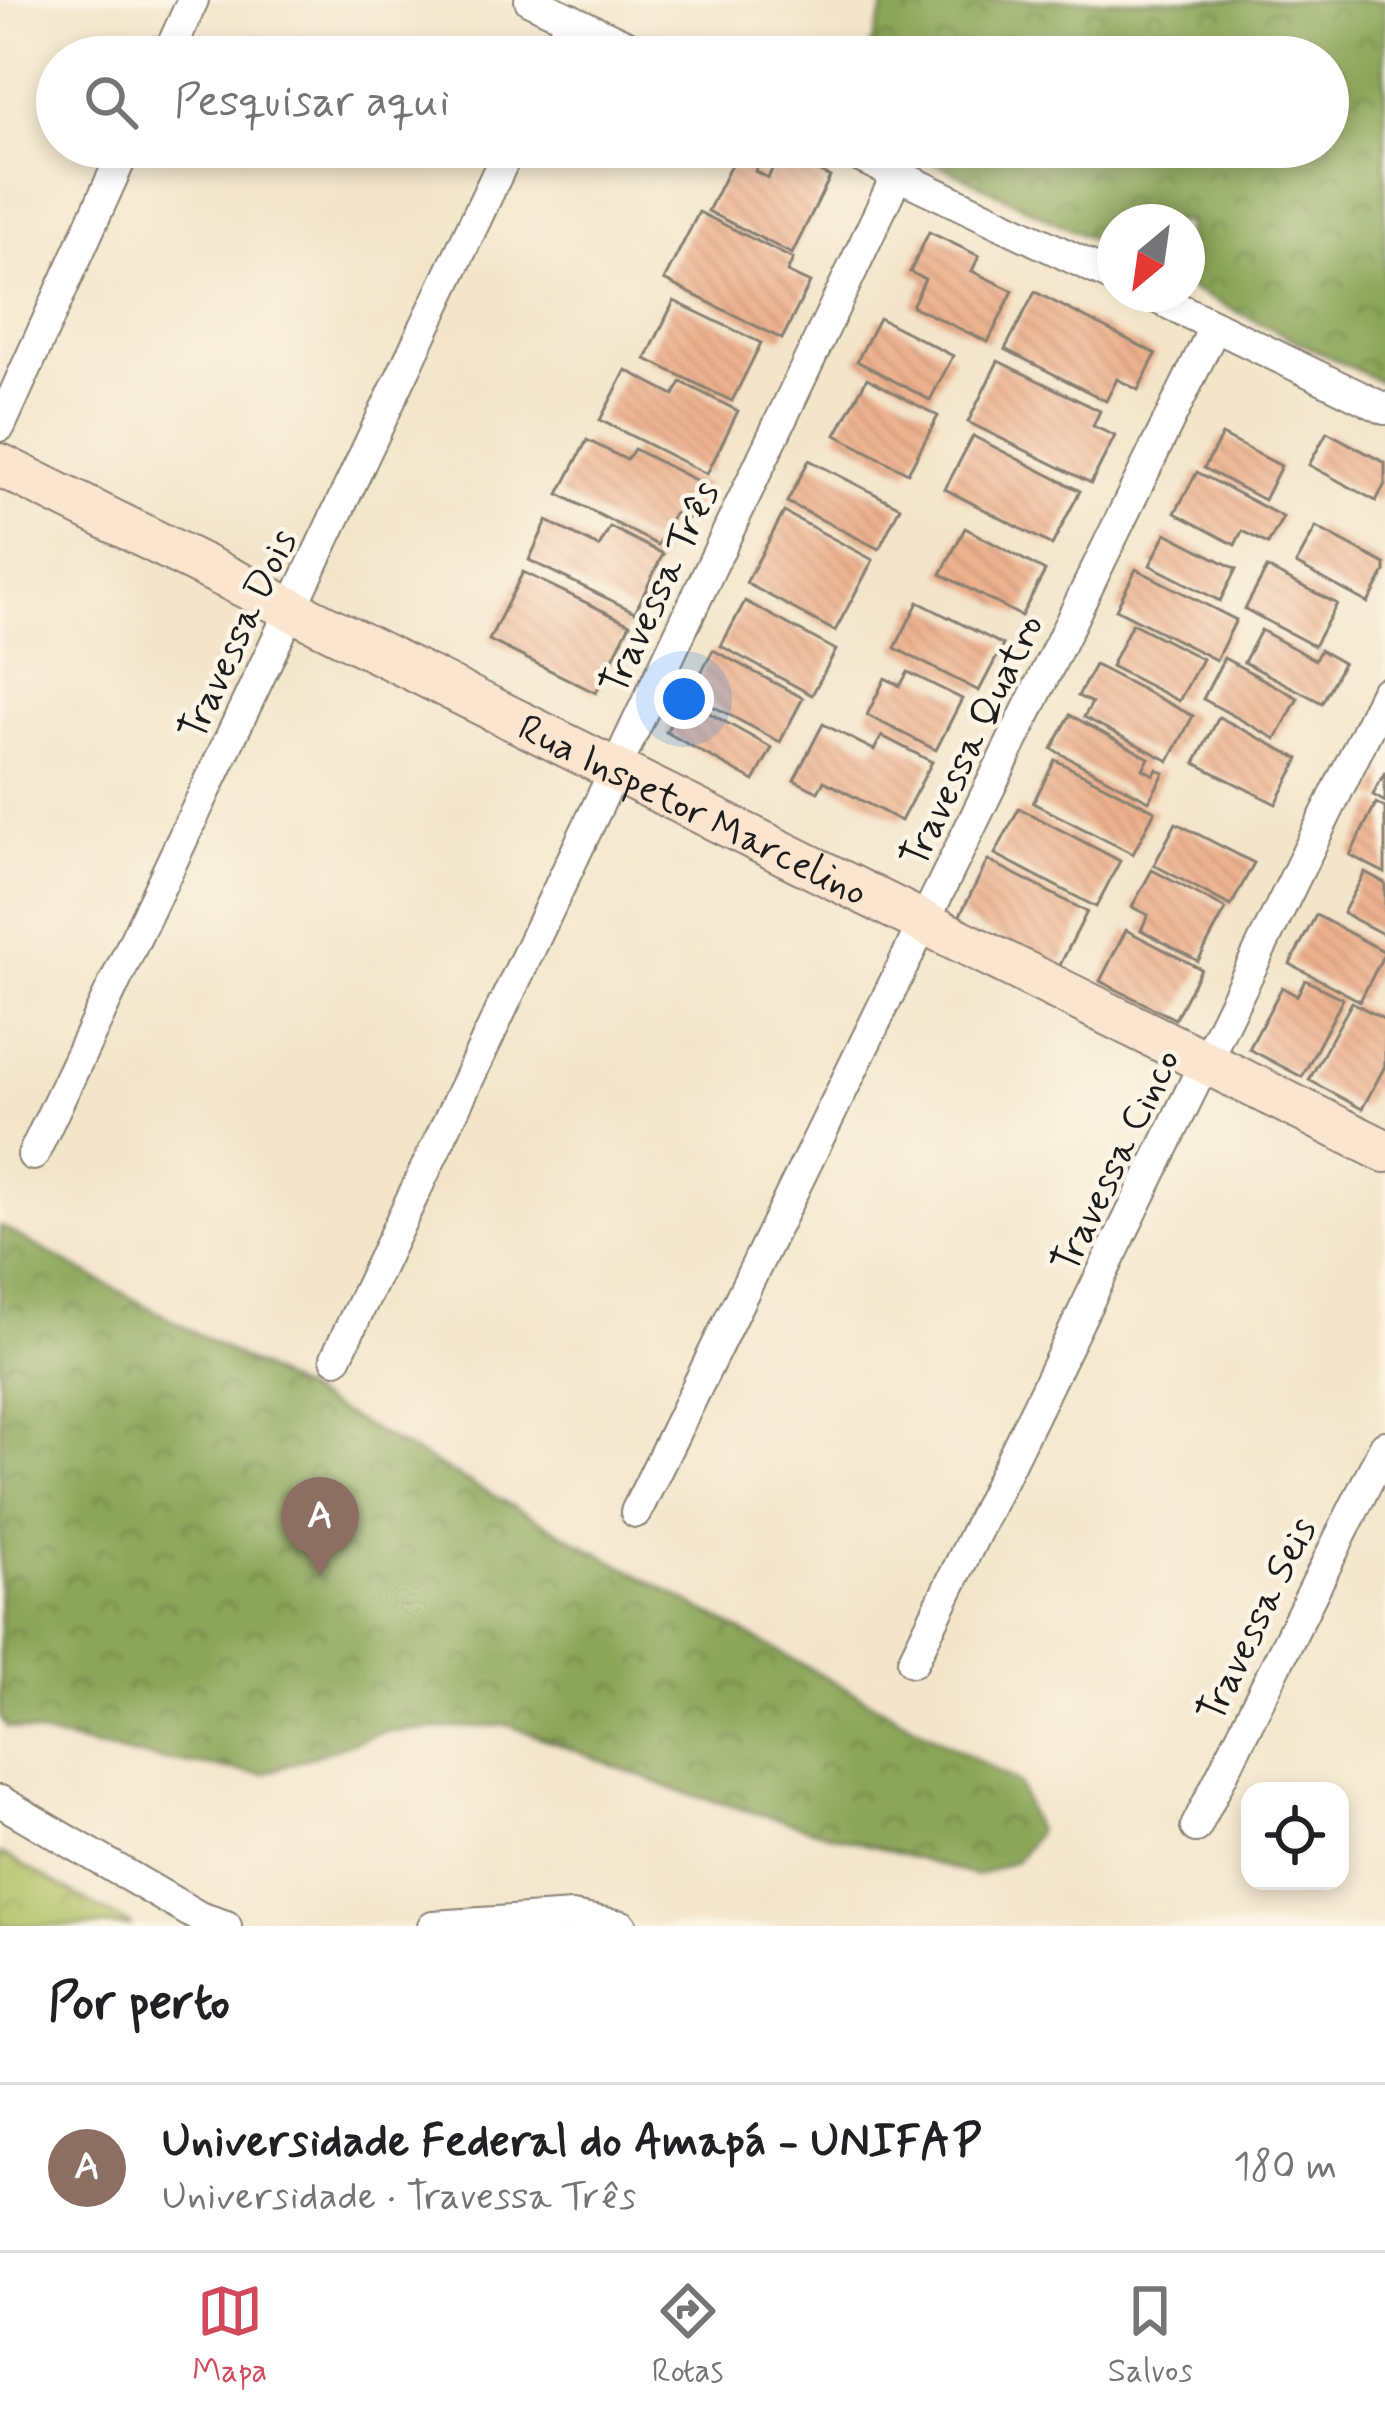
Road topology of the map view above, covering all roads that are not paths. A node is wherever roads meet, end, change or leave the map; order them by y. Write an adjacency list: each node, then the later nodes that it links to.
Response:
1 (193, 0): 4 (street)
2 (530, 0): 3 (street)
3 (571, 19): 5 (street); 6 (street)
4 (177, 36)
5 (563, 36)
6 (606, 36)
7 (117, 168): 15 (street)
8 (500, 168): 17 (street, Travessa Dois)
9 (882, 168): 10 (street)
10 (897, 175): 11 (street); 19 (street, Travessa Três)
11 (1097, 269)
12 (1186, 312): 13 (street)
13 (1215, 326): 14 (street); 20 (street, Travessa Quatro)
14 (1385, 409)
15 (0, 426)
16 (0, 465): 17 (street, Rua Inspetor Marcelino)
17 (291, 610): 19 (street, Rua Inspetor Marcelino); 23 (street, Travessa Dois)
18 (1385, 693): 21 (street, Travessa Cinco)
19 (615, 769): 20 (street, Rua Inspetor Marcelino); 24 (street, Travessa Três)
20 (924, 922): 21 (street, Rua Inspetor Marcelino); 26 (street, Travessa Quatro)
21 (1205, 1062): 22 (street, Rua Inspetor Marcelino); 27 (street, Travessa Cinco)
22 (1385, 1151)
23 (33, 1154)
24 (336, 1358)
25 (1385, 1445): 29 (street, Travessa Seis)
26 (637, 1512)
27 (914, 1661)
28 (0, 1801): 30 (street)
29 (1196, 1827)
30 (226, 1926)
31 (433, 1926): 32 (street)
32 (622, 1926)

